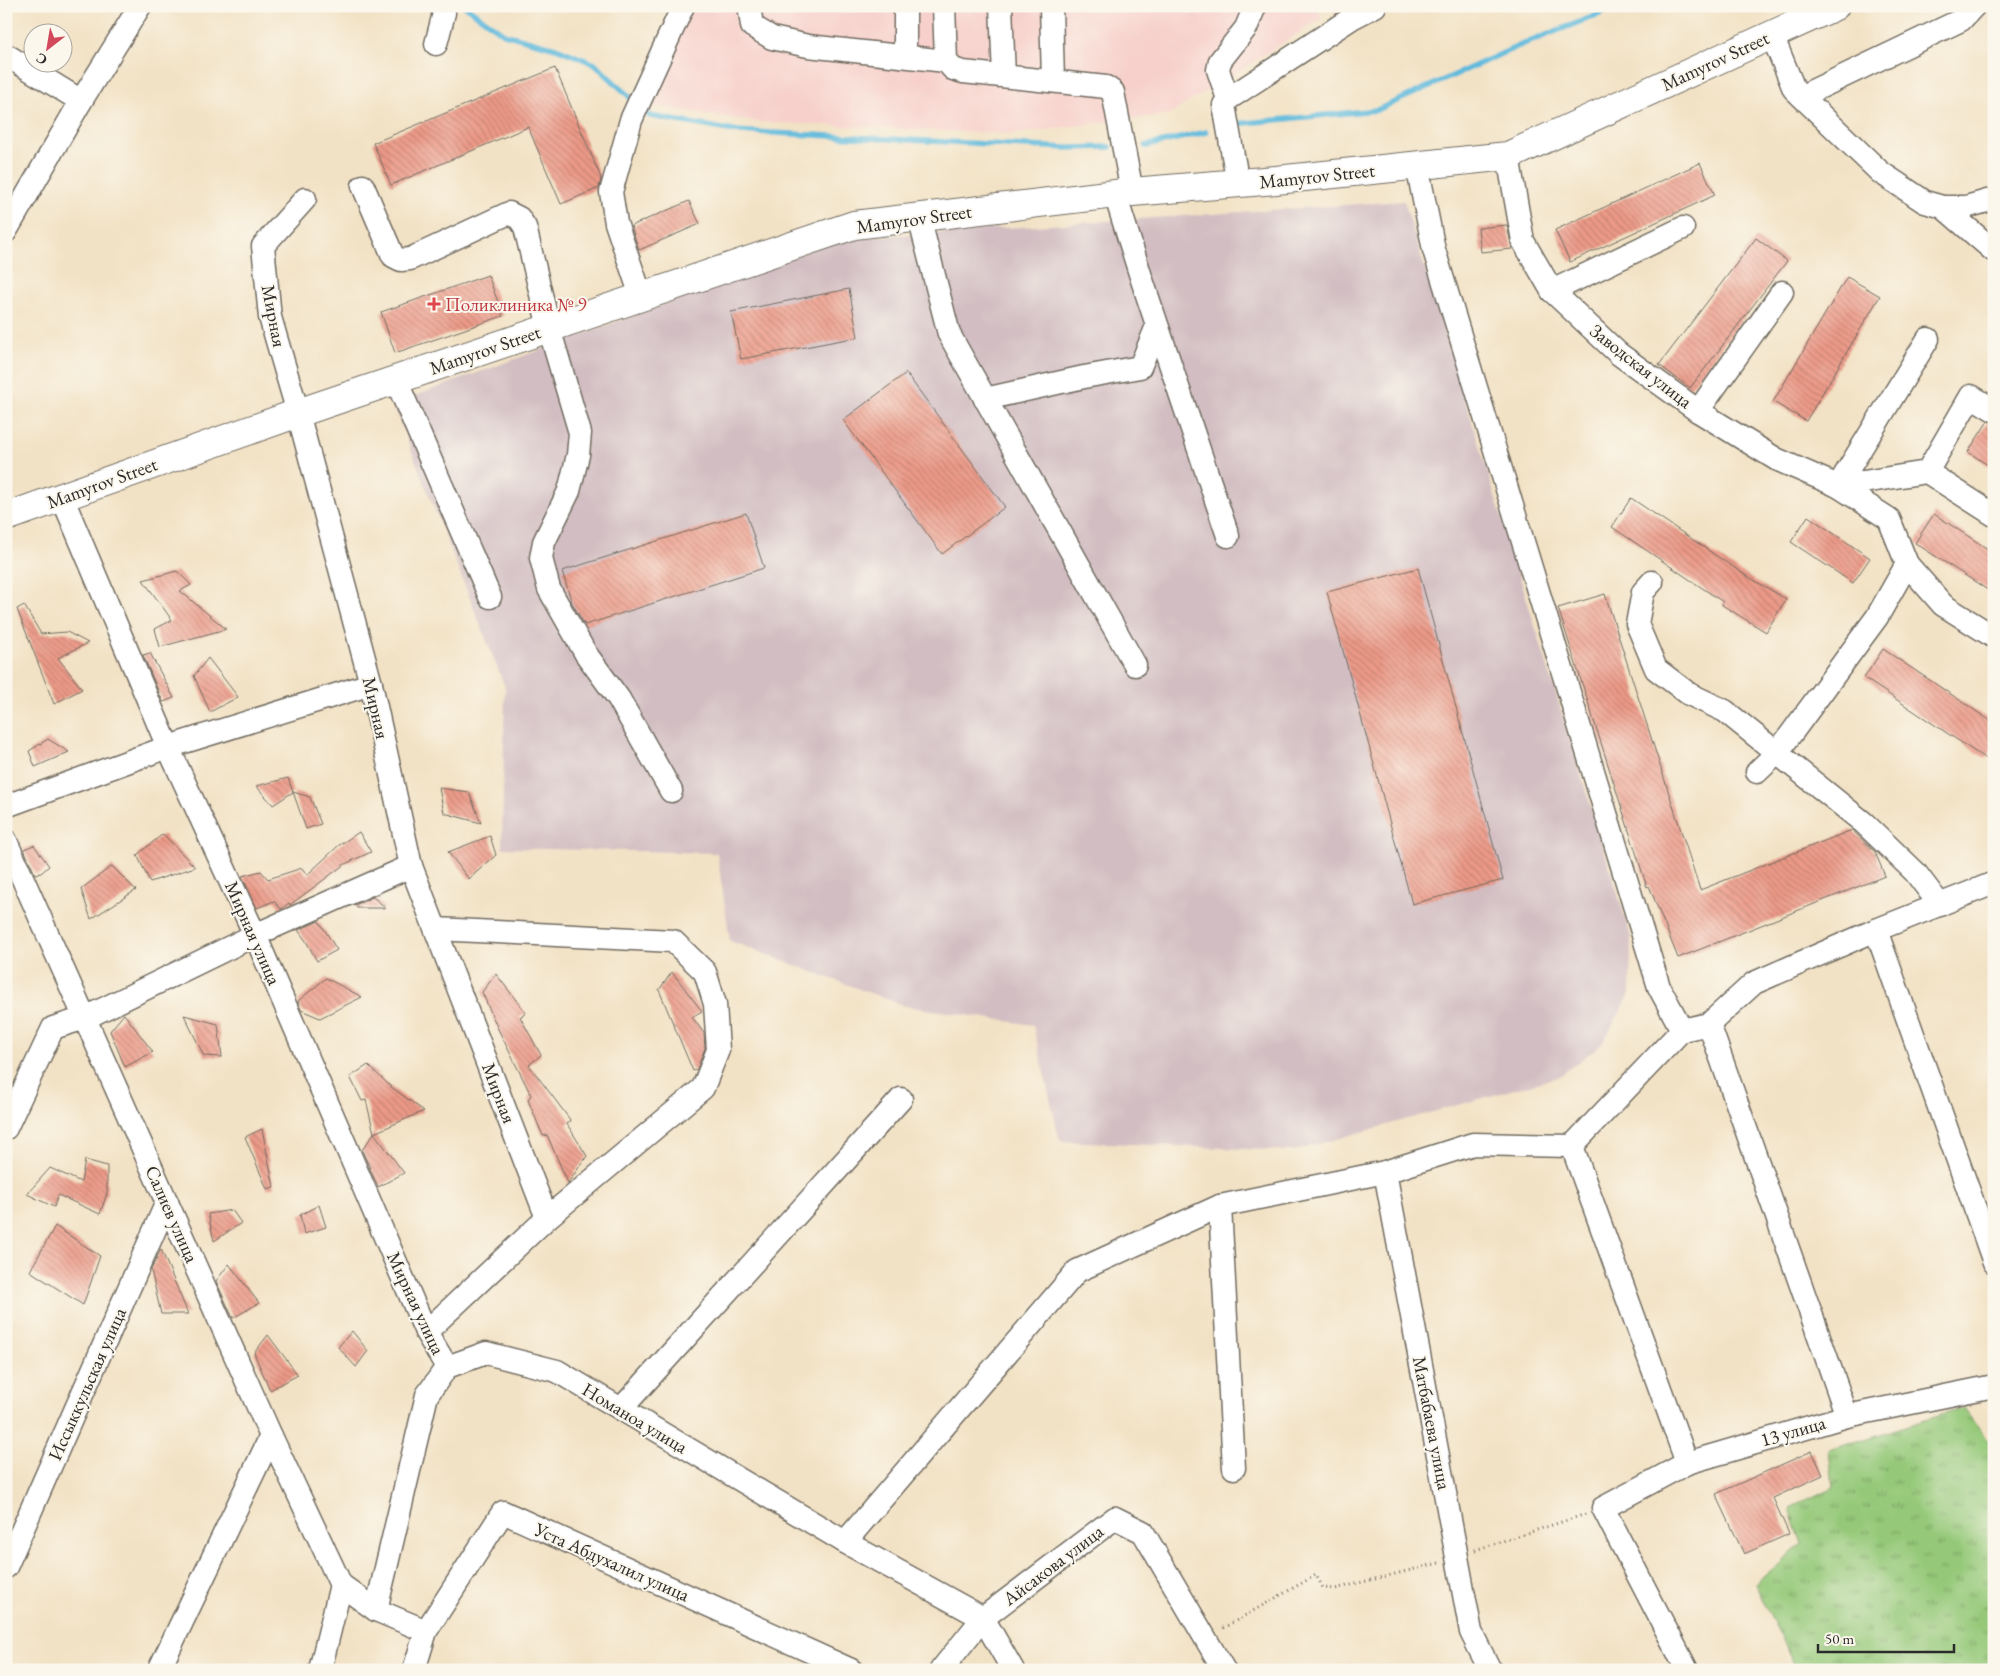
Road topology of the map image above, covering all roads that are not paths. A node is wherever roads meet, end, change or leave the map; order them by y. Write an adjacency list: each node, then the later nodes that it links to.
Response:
1 (140, 6): 22 (street)
2 (441, 6): 14 (street)
3 (683, 6): 37 (street)
4 (752, 6): 16 (street)
5 (905, 6): 16 (street)
6 (944, 6): 17 (street)
7 (1001, 6): 18 (street)
8 (1051, 6): 19 (street)
9 (1255, 6): 21 (street)
10 (1375, 6): 21 (street)
11 (1835, 6): 13 (main road, Mamyrov Street)
12 (1974, 6): 20 (street)
13 (1772, 35): 20 (street); 23 (main road, Mamyrov Street)
14 (436, 44)
15 (6, 55): 22 (street)
16 (905, 56): 17 (street)
17 (946, 61): 18 (street)
18 (1004, 76): 19 (street)
19 (1053, 81): 27 (street)
20 (1802, 96): 30 (street)
21 (1228, 99): 25 (street)
22 (81, 101): 33 (street)
23 (1508, 156): 24 (main road, Mamyrov Street); 35 (street, Заводская улица)
24 (1417, 165): 25 (main road, Mamyrov Street); 72 (street)
25 (1238, 184): 27 (main road, Mamyrov Street)
26 (363, 186): 39 (street)
27 (1123, 193): 31 (main road, Mamyrov Street); 38 (street)
28 (305, 199): 45 (street, Мирная)
29 (1994, 199): 30 (street)
30 (1943, 207): 34 (street)
31 (919, 217): 37 (main road, Mamyrov Street); 42 (street)
32 (1683, 228): 35 (street)
33 (6, 231)
34 (1994, 251)
35 (1552, 291): 44 (street, Заводская улица)
36 (1782, 292): 44 (street)
37 (641, 296): 39 (main road, Mamyrov Street)
38 (1157, 326): 42 (street); 51 (street)
39 (549, 328): 41 (main road, Mamyrov Street); 61 (street)
40 (1928, 340): 47 (street)
41 (396, 380): 45 (main road, Mamyrov Street); 54 (street)
42 (985, 399): 56 (street)
43 (1994, 410): 46 (street)
44 (1698, 411): 47 (street, Заводская улица)
45 (298, 413): 48 (main road, Mamyrov Street); 57 (street, Мирная)
46 (1927, 472): 47 (street); 49 (street)
47 (1838, 486): 52 (street, Заводская улица)
48 (62, 497): 50 (main road, Mamyrov Street); 58 (street, Мирная улица)
49 (1994, 515)
50 (6, 517)
51 (1228, 536)
52 (1907, 564): 55 (street, Заводская улица); 59 (street)
53 (1652, 582): 59 (street)
54 (490, 597)
55 (1994, 637)
56 (1135, 664)
57 (371, 684): 58 (street); 64 (street, Мирная)
58 (168, 747): 62 (street); 69 (street, Мирная улица)
59 (1777, 753): 60 (street); 66 (street)
60 (1757, 772)
61 (671, 791)
62 (6, 806)
63 (6, 841): 70 (street, Салиев улица)
64 (412, 866): 67 (street, Мирная); 69 (street)
65 (1994, 883): 66 (street)
66 (1940, 905): 68 (street)
67 (436, 929): 79 (street, Мирная); 79 (street)
68 (1876, 930): 71 (street); 80 (street)
69 (255, 935): 70 (street); 81 (street, Мирная улица)
70 (85, 1018): 74 (street); 77 (street, Салиев улица)
71 (1709, 1024): 72 (street); 85 (street)
72 (1682, 1030): 75 (street)
73 (901, 1099): 84 (street)
74 (6, 1128)
75 (1572, 1146): 76 (street); 87 (street)
76 (1385, 1172): 78 (street); 102 (street, Матбабаева улица)
77 (167, 1202): 86 (street, Салиев улица); 90 (street, Иссыккульская улица)
78 (1220, 1206): 88 (street); 89 (street)
79 (547, 1218): 81 (street)
80 (1994, 1262)
81 (426, 1332): 82 (street, Мирная улица)
82 (447, 1367): 84 (street, Номаноа улица); 92 (street)
83 (1994, 1386): 85 (street, 13 улица)
84 (621, 1409): 89 (street, Номаноа улица)
85 (1846, 1416): 87 (street, 13 улица)
86 (271, 1436): 91 (street, Салиев улица); 95 (street)
87 (1687, 1463): 103 (street, 13 улица)
88 (1234, 1468)
89 (845, 1542): 93 (street, Номаноа улица)
90 (6, 1567)
91 (341, 1585): 92 (street); 96 (street)
92 (376, 1610): 94 (street)
93 (983, 1618): 99 (street); 100 (street); 101 (street, Айсакова улица)
94 (426, 1631): 97 (street, Уста Абдухалил улица); 98 (street, Уста Абдухалил улица)
95 (159, 1670)
96 (320, 1670)
97 (414, 1670)
98 (851, 1670)
99 (941, 1670)
100 (1013, 1670)
101 (1224, 1670)
102 (1490, 1670)
103 (1687, 1670)

